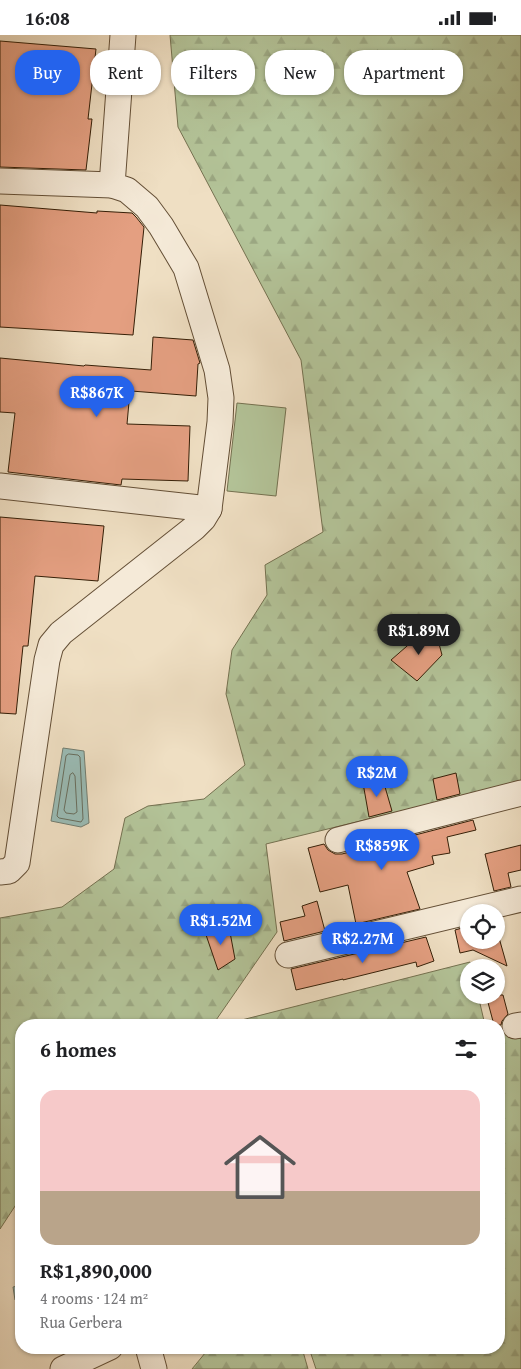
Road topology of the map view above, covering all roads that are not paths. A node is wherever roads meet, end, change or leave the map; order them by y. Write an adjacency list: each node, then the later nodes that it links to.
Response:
1 (123, 35): 3 (street)
2 (0, 181): 3 (street)
3 (112, 185): 5 (street)
4 (0, 486): 5 (street)
5 (209, 509): 8 (street)
6 (521, 793): 7 (street)
7 (338, 840)
8 (0, 872)
9 (521, 899): 10 (street)
10 (288, 955)
11 (95, 1354): 13 (street)
12 (150, 1354): 14 (street)
13 (63, 1369)
14 (154, 1369)

